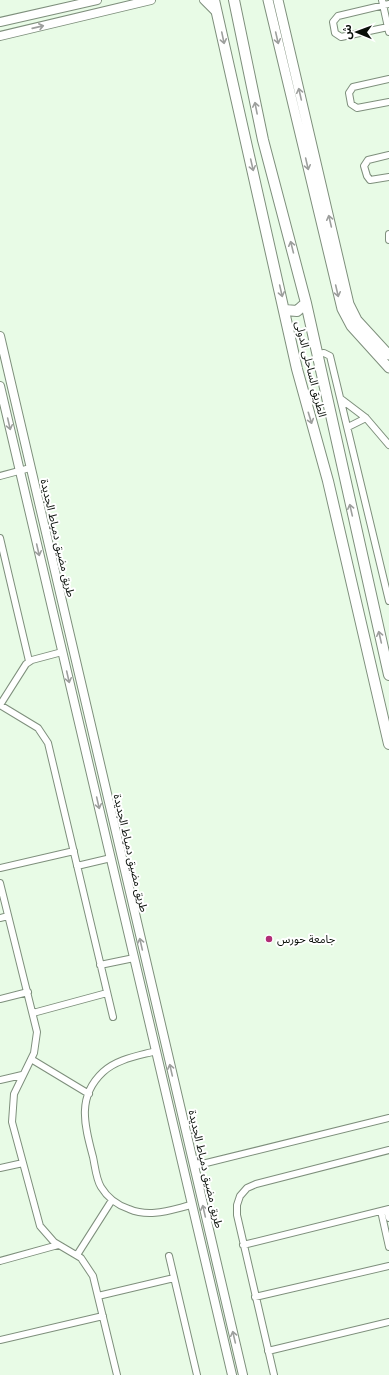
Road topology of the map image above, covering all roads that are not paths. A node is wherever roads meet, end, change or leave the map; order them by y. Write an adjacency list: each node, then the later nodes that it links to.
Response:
1 (97, 0): 10 (street)
2 (152, 0): 12 (street, one-way to 2)
3 (204, 0): 9 (street)
4 (214, 0): 9 (highway, الطريق الساحلى الدولى)
5 (234, 0): 19 (highway, الطريق الساحلى الدولى, one-way to 5)
6 (268, 0): 24 (main road, one-way to 24)
7 (278, 0): 23 (main road, one-way to 7)
8 (385, 3): 11 (street); 11 (street)
9 (217, 13): 20 (highway, الطريق الساحلى الدولى, one-way to 20)
10 (0, 22)
11 (388, 29)
12 (0, 36)
13 (389, 79): 14 (street)
14 (389, 102)
15 (389, 155): 16 (street)
16 (389, 177)
17 (389, 234): 18 (street)
18 (389, 240)
19 (306, 303): 20 (highway); 22 (highway, الطريق الساحلى الدولى)
20 (285, 310): 41 (highway, الطريق الساحلى الدولى, one-way to 41)
21 (0, 336): 30 (street, طريق مضيق دمياط الجديدة)
22 (317, 354): 26 (street); 37 (highway, الطريق الساحلى الدولى, one-way to 22)
23 (389, 355)
24 (389, 368)
25 (0, 386): 31 (street, طريق مضيق دمياط الجديدة, one-way to 31)
26 (342, 399): 27 (street); 28 (street)
27 (366, 418): 28 (street); 29 (street)
28 (348, 427): 34 (street)
29 (389, 445)
30 (30, 468): 31 (street); 38 (street, طريق مضيق دمياط الجديدة)
31 (20, 471): 32 (street); 35 (street, طريق مضيق دمياط الجديدة, one-way to 35)
32 (0, 476)
33 (0, 538): 36 (street)
34 (389, 601)
35 (62, 652): 36 (street); 39 (street, طريق مضيق دمياط الجديدة, one-way to 39)
36 (29, 662): 40 (street)
37 (389, 675)
38 (82, 694): 39 (street); 60 (street, طريق مضيق دمياط الجديدة, one-way to 38)
39 (73, 697): 43 (street, طريق مضيق دمياط الجديدة, one-way to 43)
40 (0, 705): 42 (street)
41 (389, 744)
42 (74, 852): 44 (street); 45 (street)
43 (111, 858): 44 (street); 49 (street, طريق مضيق دمياط الجديدة)
44 (77, 866): 50 (street)
45 (0, 868)
46 (0, 883): 47 (street)
47 (8, 916): 48 (street); 51 (street)
48 (0, 918)
49 (134, 958): 50 (street); 56 (street, طريق مضيق دمياط الجديدة)
50 (100, 965): 52 (street)
51 (28, 992): 53 (street); 54 (street)
52 (107, 993): 54 (street); 55 (street)
53 (0, 999)
54 (33, 1013): 57 (street)
55 (113, 1017)
56 (156, 1051): 61 (street); 62 (street, طريق مضيق دمياط الجديدة)
57 (31, 1059): 58 (street); 61 (street)
58 (22, 1075): 59 (street); 65 (street)
59 (0, 1080)
60 (176, 1092): 62 (street); 66 (street, طريق مضيق دمياط الجديدة)
61 (89, 1094): 68 (street)
62 (166, 1096): 69 (street, طريق مضيق دمياط الجديدة)
63 (389, 1118): 66 (street)
64 (389, 1150): 73 (street)
65 (22, 1163): 67 (street); 72 (street)
66 (194, 1166): 89 (street, طريق مضيق دمياط الجديدة, one-way to 66)
67 (0, 1168)
68 (112, 1200): 69 (street); 75 (street)
69 (191, 1205): 88 (street, طريق مضيق دمياط الجديدة)
70 (386, 1210): 71 (street); 73 (street); 74 (street)
71 (389, 1218)
72 (58, 1245): 75 (street); 77 (street)
73 (243, 1245): 81 (street)
74 (389, 1247)
75 (77, 1255): 80 (street)
76 (169, 1256): 79 (street)
77 (0, 1261)
78 (389, 1266): 81 (street)
79 (174, 1278): 80 (street); 87 (street)
80 (98, 1296): 82 (street)
81 (255, 1297): 85 (street)
82 (103, 1316): 84 (street); 86 (street)
83 (389, 1322): 85 (street)
84 (0, 1340)
85 (268, 1351): 90 (street)
86 (117, 1375)
87 (197, 1375)
88 (232, 1375)
89 (243, 1375)
90 (274, 1375)

